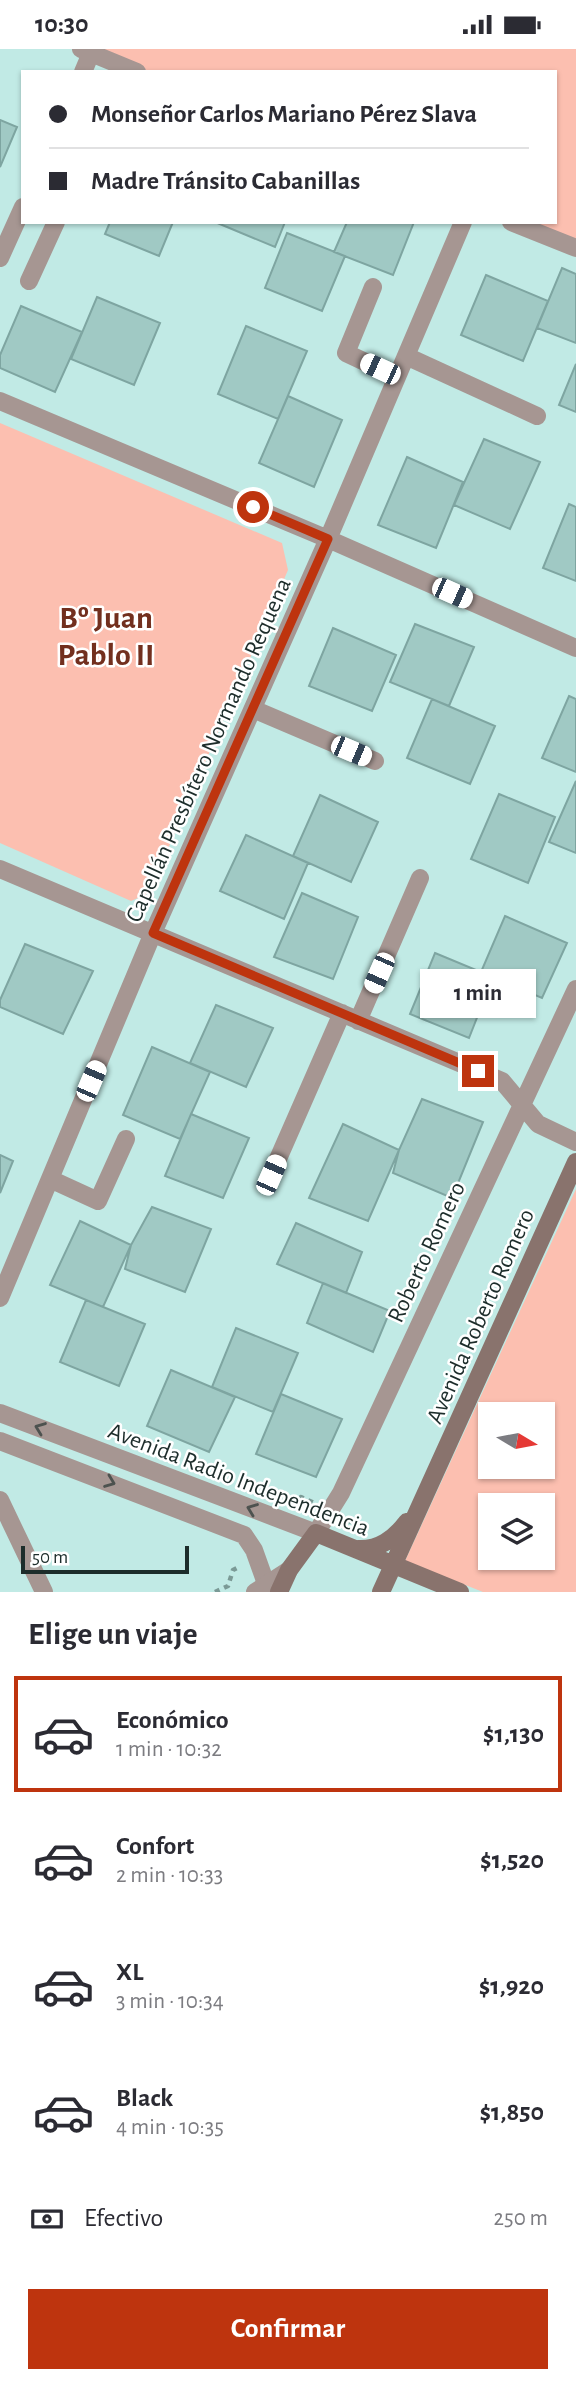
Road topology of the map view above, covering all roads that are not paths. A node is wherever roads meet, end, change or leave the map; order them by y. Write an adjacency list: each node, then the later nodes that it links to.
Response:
1 (86, 51): 2 (street); 3 (street)
2 (83, 70)
3 (132, 70)
4 (21, 211): 9 (street)
5 (55, 224): 10 (street)
6 (462, 224): 12 (street, Capellán Presbítero Normando Requena)
7 (517, 224): 8 (street)
8 (576, 248)
9 (0, 258)
10 (29, 281)
11 (373, 287): 13 (street)
12 (406, 356): 13 (street, Capellán Presbítero Normando Requena); 15 (street)
13 (397, 377): 16 (street, Capellán Presbítero Normando Requena)
14 (0, 401): 16 (street)
15 (537, 416)
16 (328, 539): 17 (street); 18 (street, Capellán Presbítero Normando Requena)
17 (576, 648)
18 (253, 709): 19 (street); 22 (street, Capellán Presbítero Normando Requena)
19 (375, 761)
20 (0, 869): 22 (street)
21 (420, 878): 24 (street)
22 (153, 933): 24 (street); 30 (street, Capellán Presbítero Normando Requena)
23 (576, 989): 25 (street, Roberto Romero)
24 (350, 1017): 25 (street); 29 (street)
25 (522, 1105): 27 (street); 36 (street, Roberto Romero)
26 (127, 1139): 30 (street)
27 (576, 1142)
28 (576, 1162): 34 (main road, Avenida Roberto Romero)
29 (271, 1175)
30 (50, 1179): 31 (street, Capellán Presbítero Normando Requena)
31 (0, 1298)
32 (0, 1413): 36 (street, Avenida Radio Independencia, one-way to 32)
33 (0, 1441): 39 (street, Avenida Radio Independencia, one-way to 39)
34 (428, 1490): 37 (main road, Avenida Roberto Romero); 38 (main road, Avenida Roberto Romero)
35 (0, 1500): 40 (street)
36 (316, 1533): 37 (main road, Avenida Radio Independencia); 39 (main road)
37 (354, 1549): 38 (main road, Avenida Radio Independencia)
38 (393, 1565): 41 (main road, Avenida Roberto Romero); 42 (main road, Avenida Radio Independencia)
39 (267, 1590)
40 (44, 1592)
41 (381, 1592)
42 (460, 1592)

